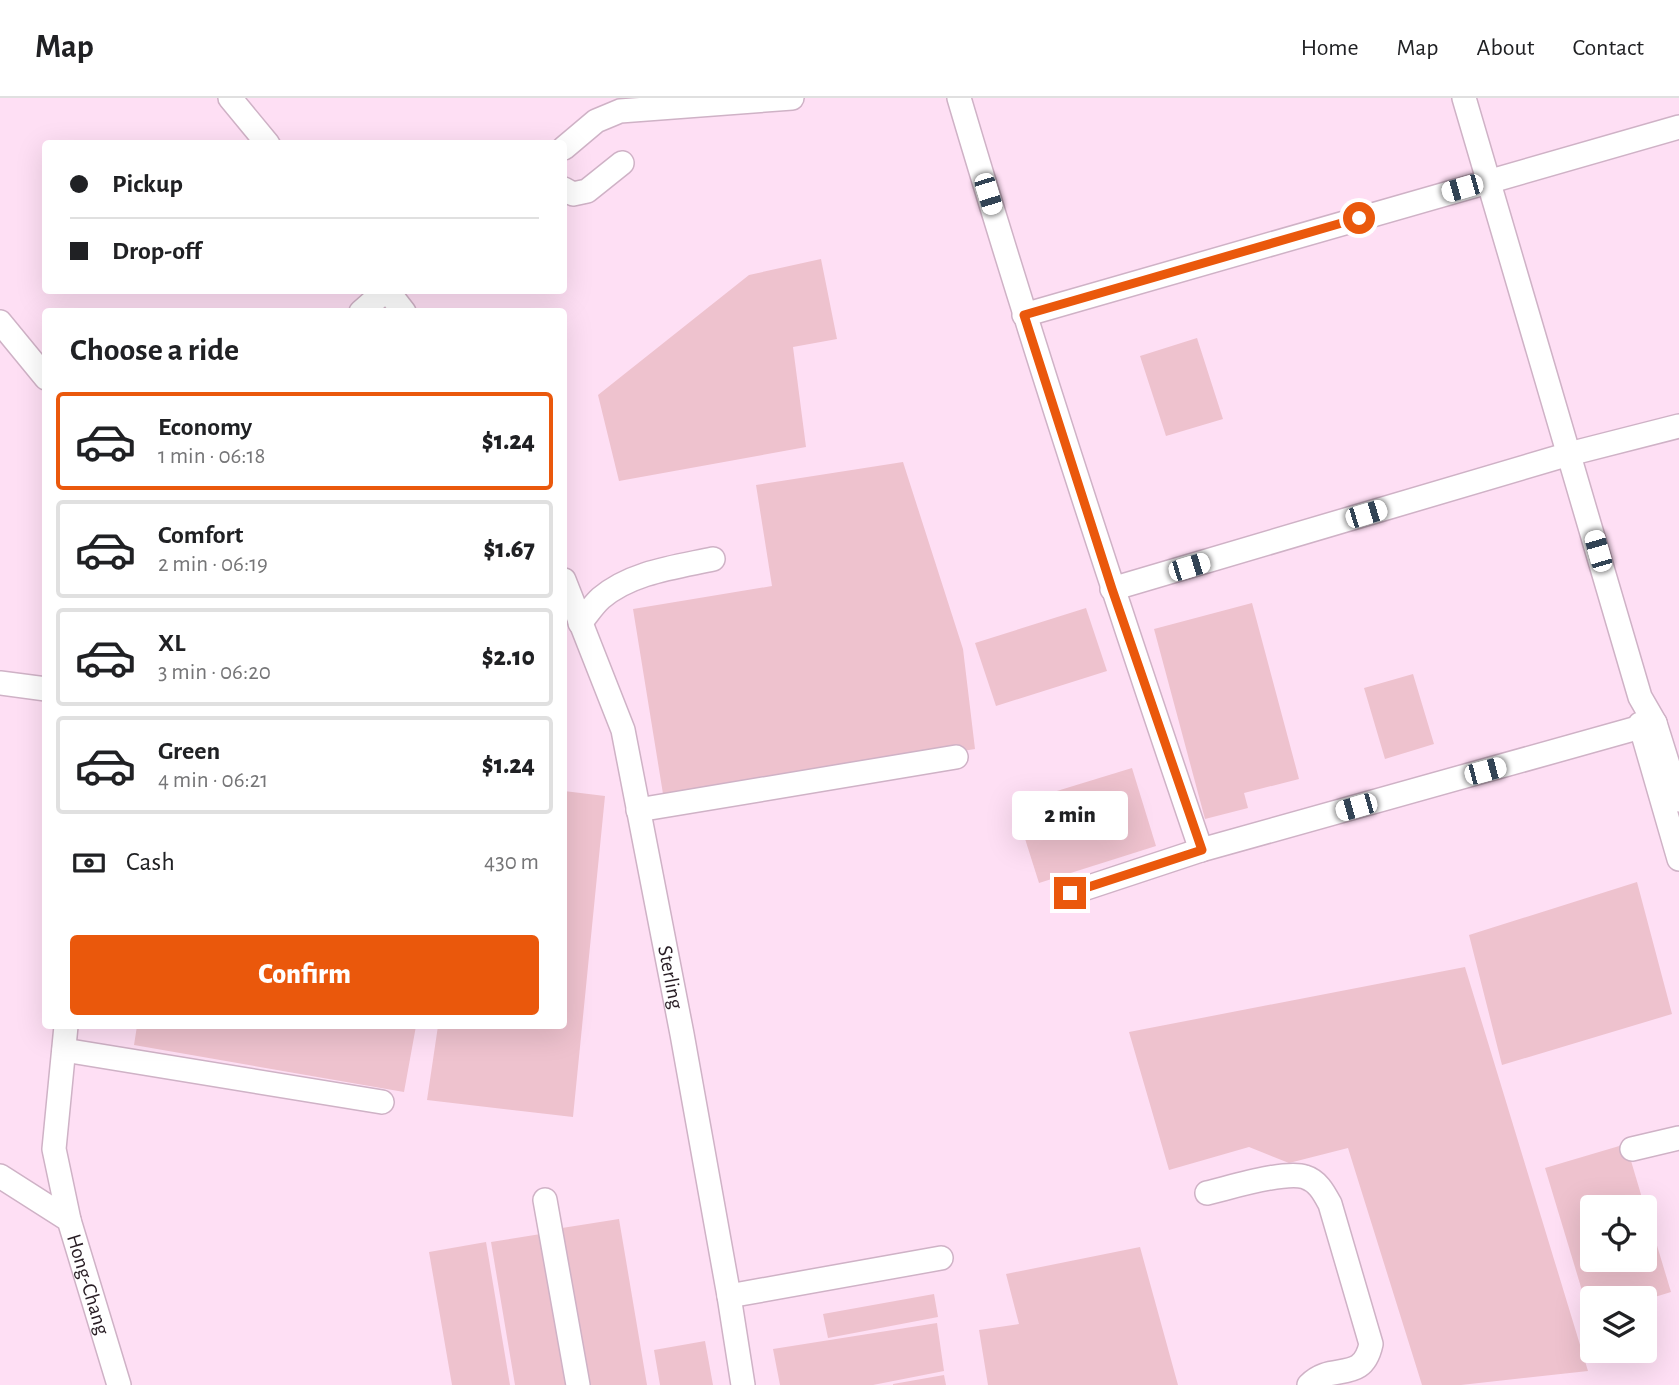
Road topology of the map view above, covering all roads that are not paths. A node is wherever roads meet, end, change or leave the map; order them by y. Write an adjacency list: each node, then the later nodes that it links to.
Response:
1 (230, 98): 7 (street)
2 (792, 98): 5 (street)
3 (959, 98): 16 (street)
4 (1464, 98): 10 (street)
5 (655, 103): 8 (street)
6 (1679, 127): 10 (street)
7 (265, 140)
8 (567, 145)
9 (622, 163): 11 (street)
10 (1488, 181): 16 (street); 20 (street)
11 (567, 191)
12 (382, 294): 14 (street)
13 (390, 294): 15 (street)
14 (366, 308)
15 (401, 308)
16 (1024, 315): 23 (street)
17 (0, 322): 18 (street)
18 (42, 373)
19 (1679, 426): 20 (street)
20 (1569, 454): 23 (street); 27 (street)
21 (713, 559): 24 (street)
22 (567, 588): 24 (street, Sterling)
23 (1112, 589): 31 (street)
24 (580, 623): 30 (street, Sterling)
25 (0, 683): 26 (street)
26 (42, 688)
27 (1647, 726): 29 (street); 31 (street); 32 (street)
28 (956, 757): 30 (street)
29 (1679, 800)
30 (638, 810): 44 (street, Sterling)
31 (1202, 850): 33 (street)
32 (1679, 859)
33 (1070, 893)
34 (66, 1029): 35 (street)
35 (64, 1050): 36 (street); 42 (street)
36 (382, 1102)
37 (1679, 1138): 38 (street)
38 (1632, 1149)
39 (0, 1176): 42 (street, Hong-Chang)
40 (1207, 1193): 48 (street)
41 (545, 1200): 46 (street)
42 (69, 1220): 45 (street, Hong-Chang)
43 (941, 1258): 44 (street)
44 (729, 1296): 47 (street, Sterling)
45 (119, 1385)
46 (578, 1385)
47 (743, 1385)
48 (1309, 1385)

